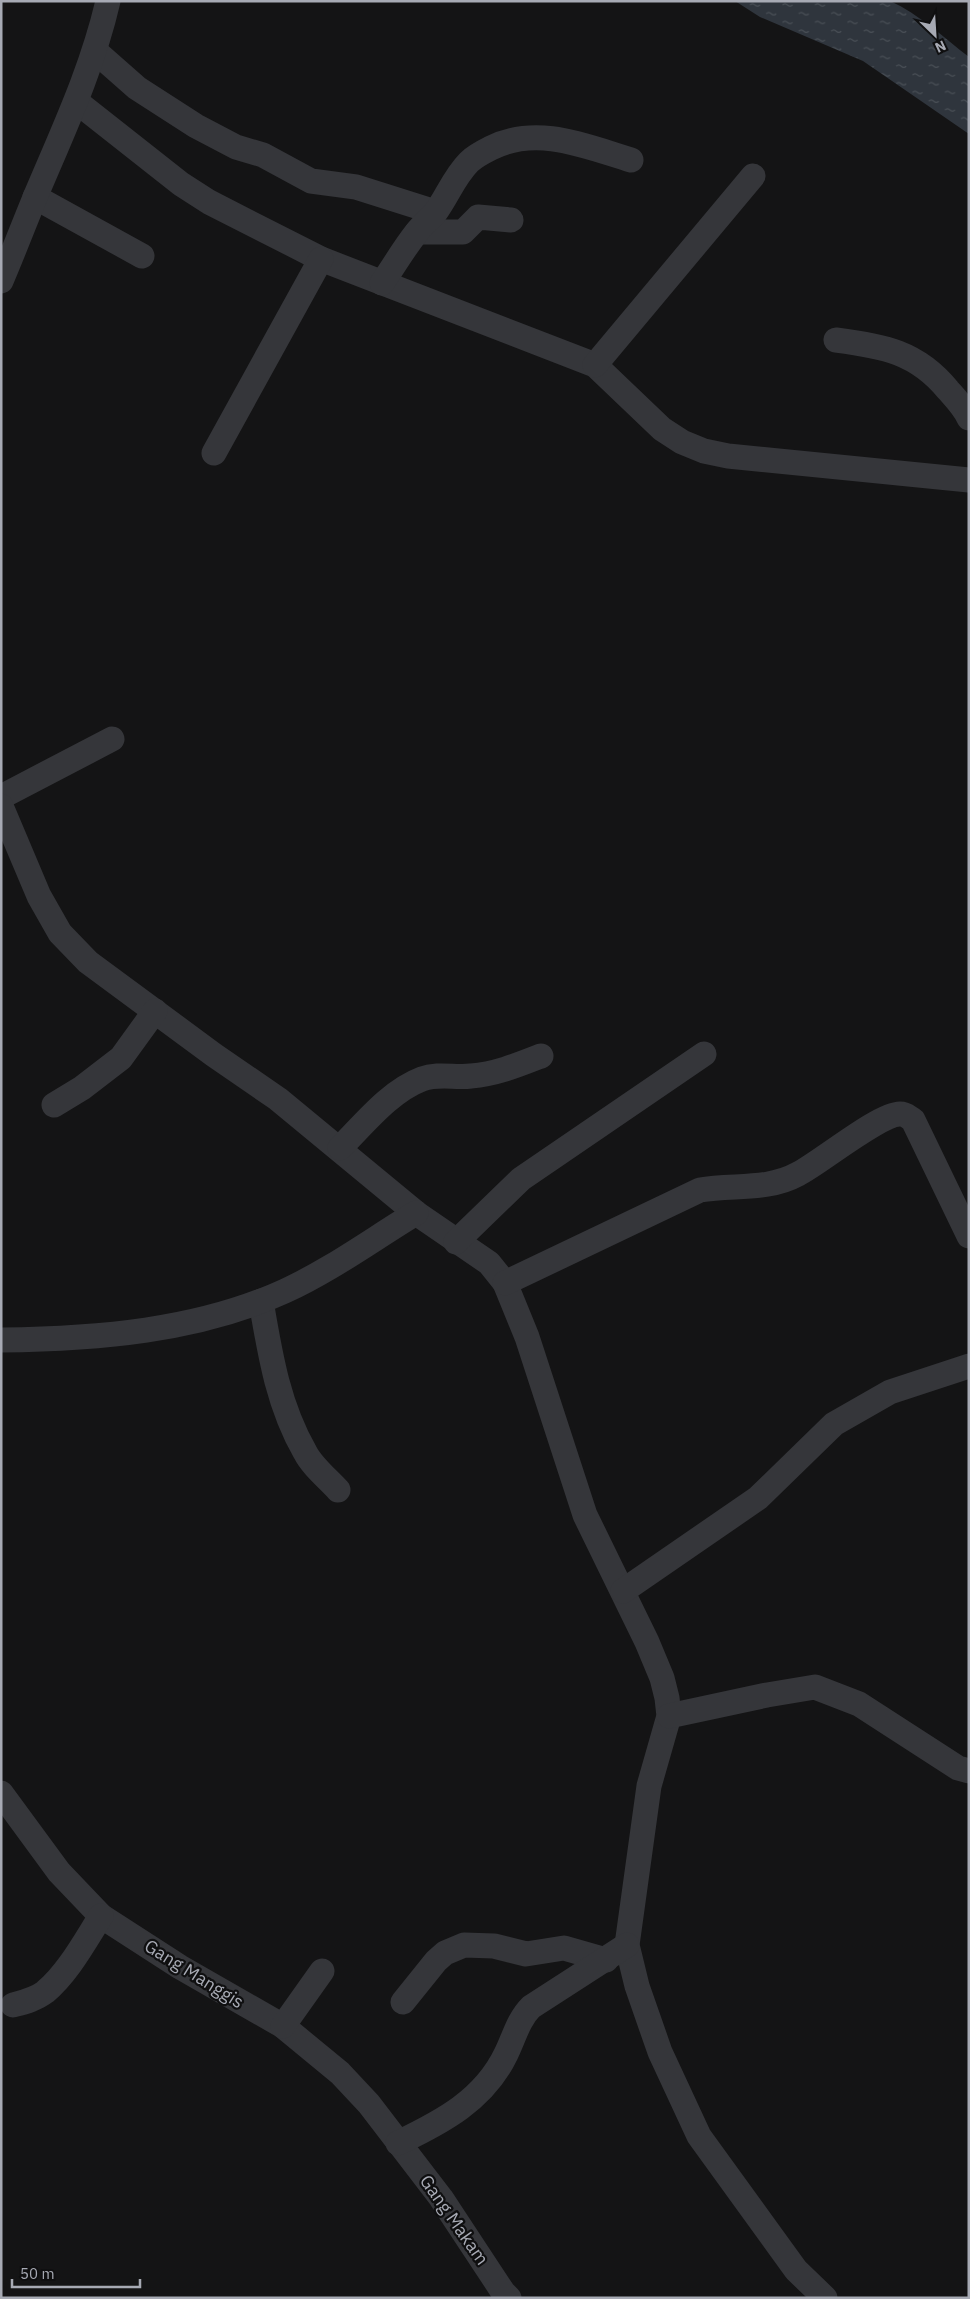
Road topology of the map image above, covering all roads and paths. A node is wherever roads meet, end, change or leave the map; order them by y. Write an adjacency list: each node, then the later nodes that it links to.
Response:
1 (108, 1): 2 (street)
2 (95, 52): 3 (street); 7 (street)
3 (77, 102): 6 (street); 11 (street)
4 (631, 160): 7 (street)
5 (753, 176): 15 (street)
6 (35, 197): 10 (street); 12 (street)
7 (435, 212): 9 (street)
8 (511, 220): 9 (street)
9 (417, 232): 13 (street)
10 (142, 256)
11 (321, 259): 13 (street); 17 (street)
12 (1, 281)
13 (382, 283): 15 (street)
14 (836, 340): 16 (street)
15 (595, 365): 18 (street)
16 (969, 418)
17 (214, 454)
18 (968, 473)
19 (112, 739): 20 (street)
20 (1, 797)
21 (1, 806): 22 (street)
22 (155, 1011): 25 (street); 26 (street)
23 (704, 1054): 29 (street)
24 (541, 1056): 26 (street)
25 (54, 1105)
26 (340, 1148): 27 (street)
27 (416, 1213): 29 (street); 31 (street)
28 (969, 1236): 30 (street)
29 (456, 1242): 30 (street)
30 (505, 1283): 35 (street)
31 (261, 1301): 32 (street); 34 (street)
32 (1, 1340)
33 (969, 1366): 35 (street)
34 (338, 1490)
35 (622, 1592): 36 (street)
36 (669, 1716): 37 (street); 40 (street)
37 (969, 1771)
38 (1, 1793): 39 (street, Gang Manggis)
39 (101, 1916): 44 (street); 45 (street, Gang Manggis)
40 (627, 1945): 41 (street); 48 (street)
41 (606, 1960): 43 (street); 46 (street)
42 (322, 1971): 45 (street)
43 (403, 2002)
44 (13, 2005)
45 (283, 2026): 46 (street, Gang Manggis)
46 (398, 2143): 47 (street, Gang Makam)
47 (502, 2296)
48 (825, 2298)

